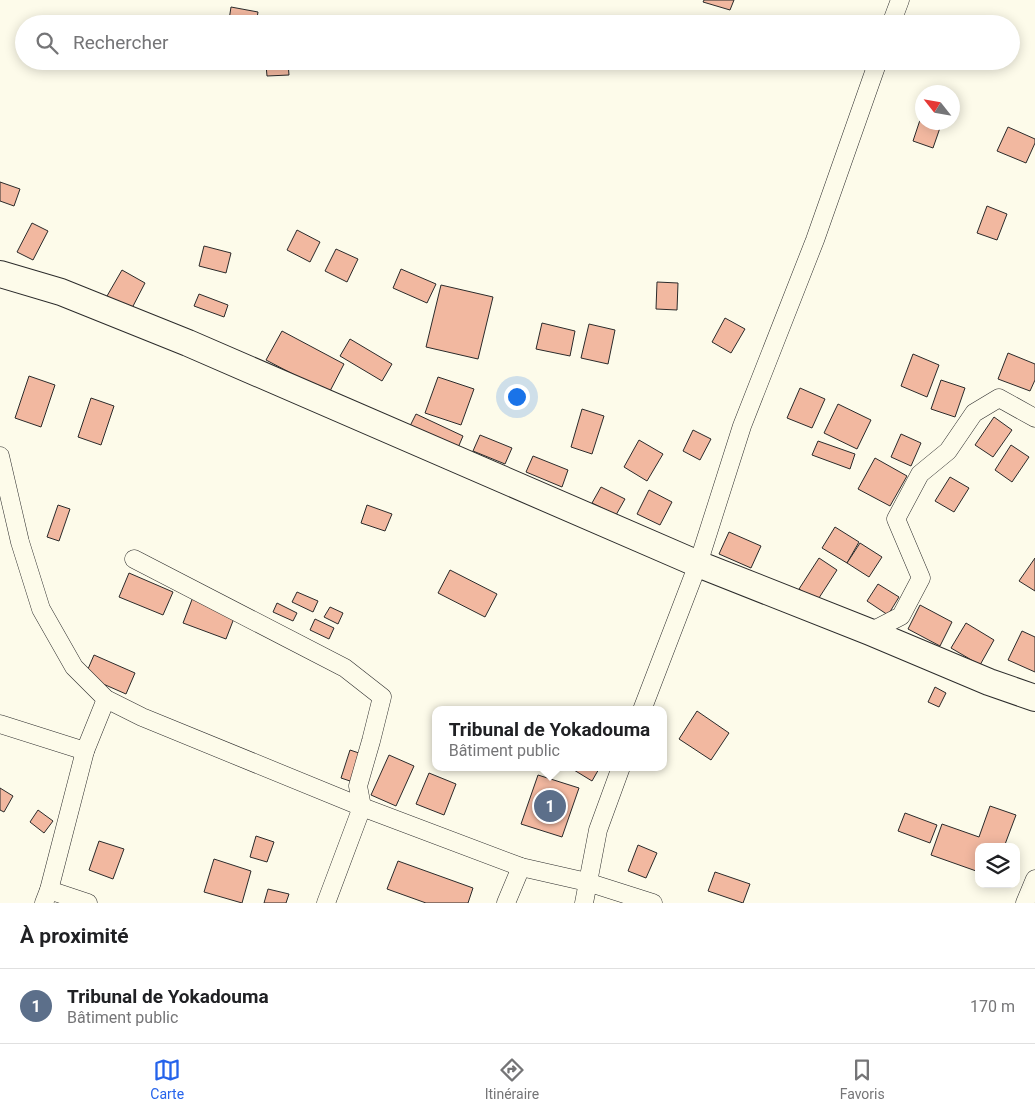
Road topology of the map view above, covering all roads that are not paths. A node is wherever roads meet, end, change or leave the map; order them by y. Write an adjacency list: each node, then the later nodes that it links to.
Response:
1 (900, 0): 2 (street)
2 (894, 15)
3 (875, 70): 8 (street)
4 (0, 274): 8 (highway)
5 (1035, 418): 9 (street)
6 (0, 456): 11 (street)
7 (134, 559): 16 (street)
8 (698, 564): 9 (highway); 12 (street)
9 (870, 632): 10 (highway)
10 (1035, 698)
11 (106, 699): 14 (street); 16 (street)
12 (644, 706)
13 (0, 724): 14 (street)
14 (85, 751): 20 (street)
15 (620, 771): 19 (street)
16 (362, 807): 17 (street); 22 (street)
17 (521, 867): 19 (street); 23 (street)
18 (1035, 879): 26 (street)
19 (588, 882): 24 (street); 25 (street)
20 (46, 897): 21 (street)
21 (88, 903)
22 (326, 903)
23 (506, 903)
24 (584, 903)
25 (653, 903)
26 (1025, 903)

